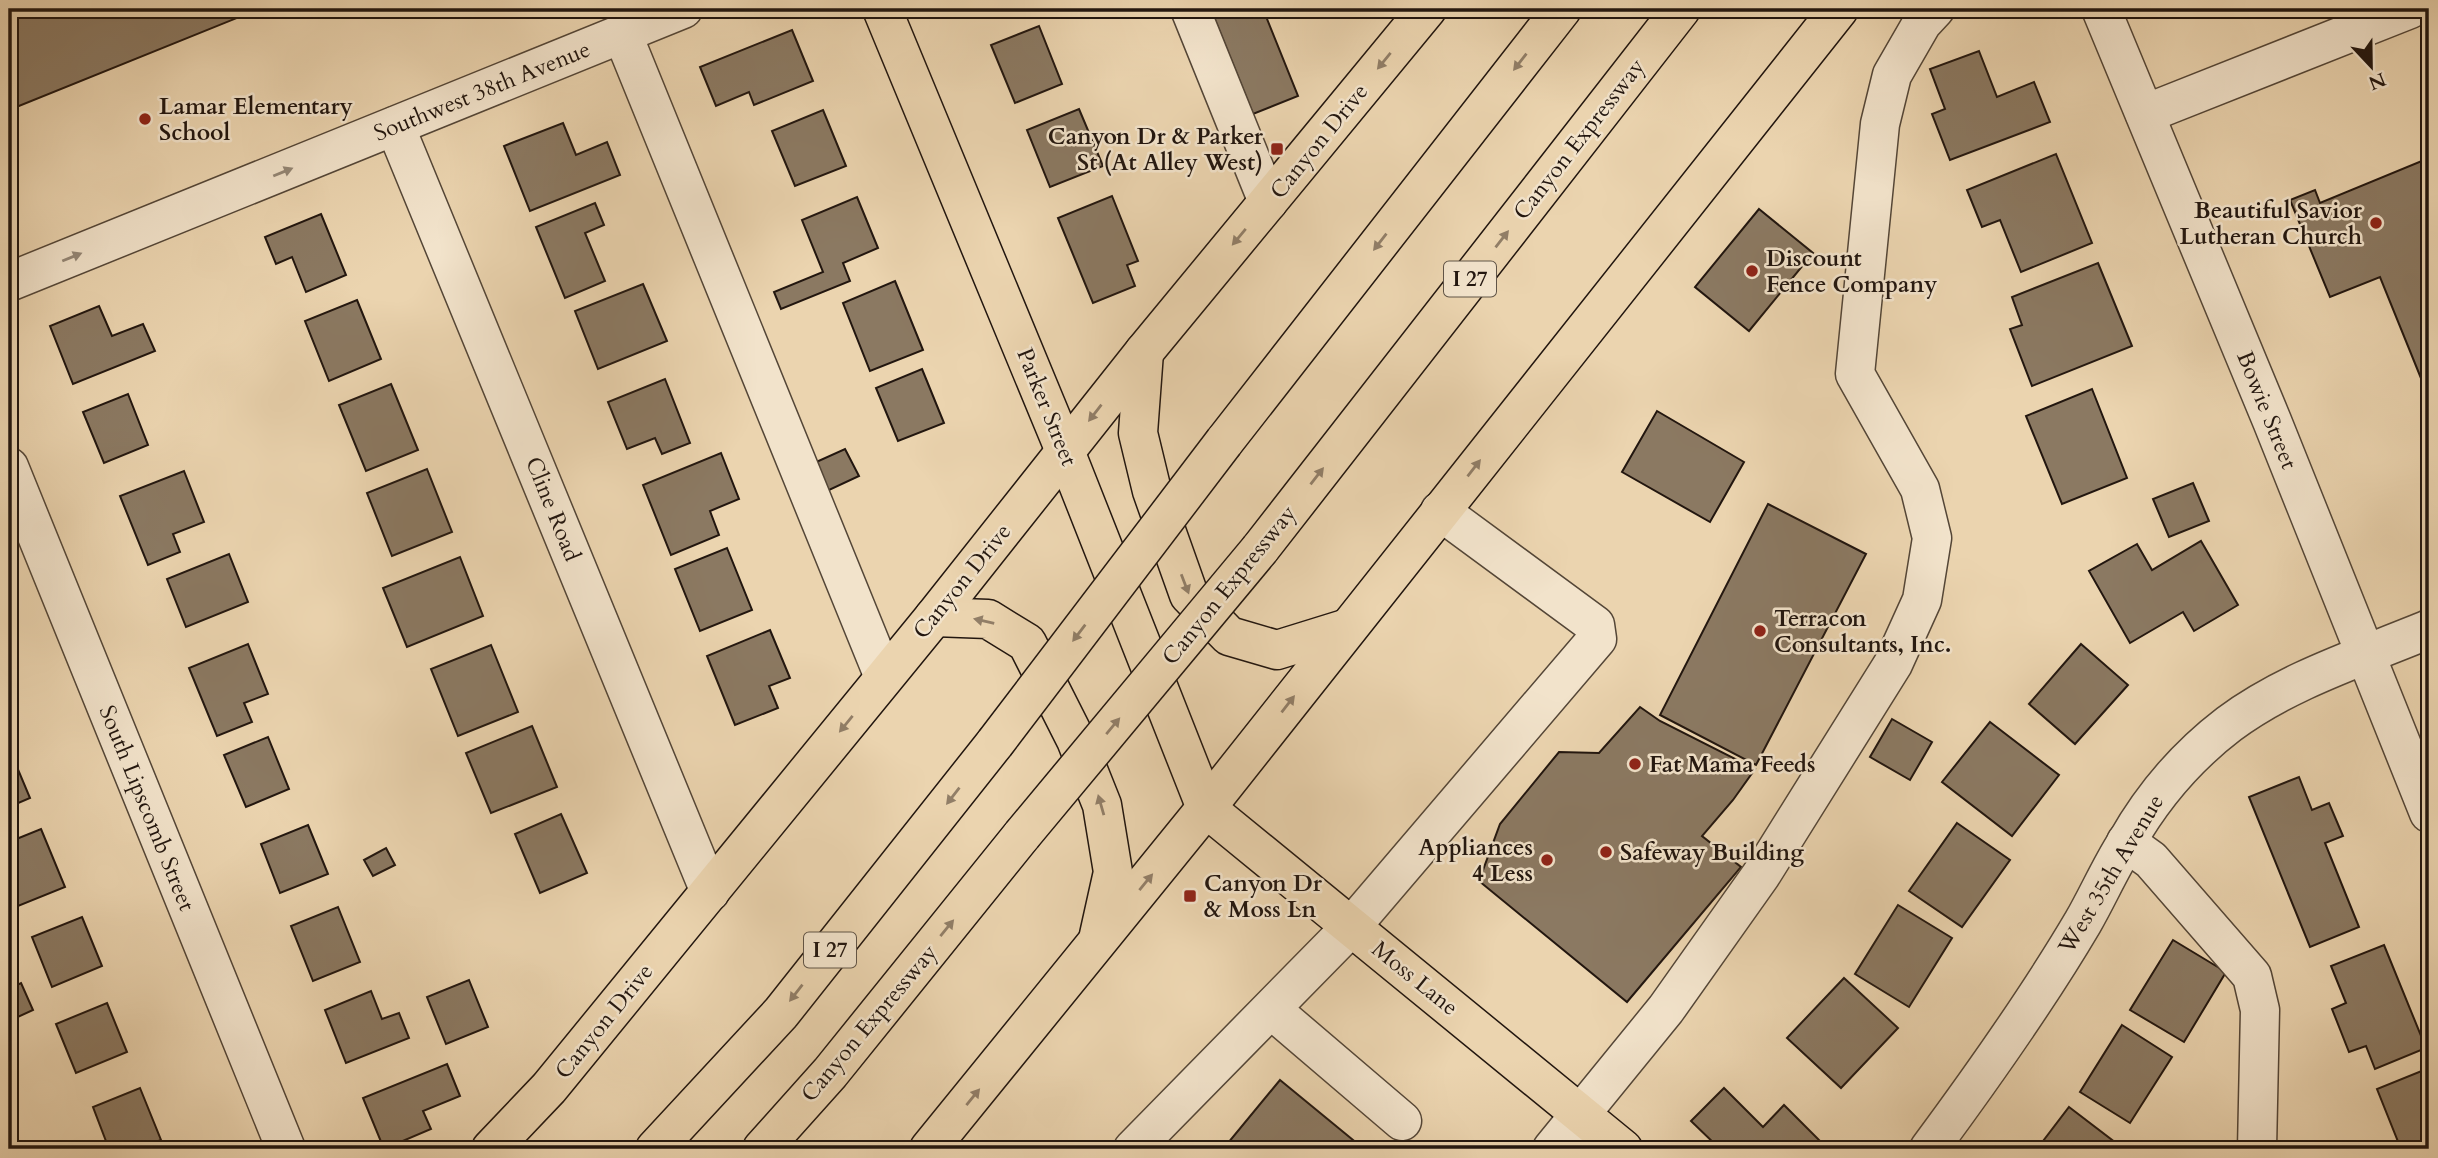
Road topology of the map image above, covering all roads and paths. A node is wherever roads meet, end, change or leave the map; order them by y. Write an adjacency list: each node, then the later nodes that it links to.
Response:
1 (683, 9): 11 (street, Southwest 38th Avenue)
2 (882, 9): 17 (main road, Parker Street)
3 (1190, 9): 14 (street)
4 (1427, 9): 14 (main road, Canyon Drive, one-way to 14)
5 (1562, 9): 36 (main road, I 27, one-way to 36, bridge)
6 (1839, 9): 19 (main road, one-way to 6)
7 (1935, 9): 32 (street)
8 (2101, 9): 12 (street, Bowie Street)
9 (2410, 9): 12 (street)
10 (1679, 11): 37 (main road, Canyon Expressway / I 27, one-way to 10, bridge)
11 (622, 33): 13 (street, Southwest 38th Avenue); 24 (street)
12 (2145, 114): 23 (street, Bowie Street)
13 (395, 126): 15 (street, Southwest 38th Avenue, one-way to 13); 28 (street, Cline Road)
14 (1268, 202): 16 (main road, Canyon Drive, one-way to 16)
15 (9, 282)
16 (1144, 352): 17 (main road, Canyon Drive, one-way to 17); 21 (main road, one-way to 21)
17 (1065, 451): 20 (main road, Canyon Drive); 25 (main road, Parker Street)
18 (9, 467): 34 (street, South Lipscomb Street)
19 (1440, 511): 21 (main road); 29 (street)
20 (934, 617): 24 (main road, Canyon Drive); 30 (main road, one-way to 20)
21 (1348, 628): 25 (main road, one-way to 21)
22 (2429, 629): 23 (street, West 35th Avenue)
23 (2366, 655): 26 (street, Bowie Street); 27 (street, West 35th Avenue)
24 (884, 677): 28 (main road, Canyon Drive, one-way to 28)
25 (1206, 808): 29 (main road, Moss Lane); 30 (main road, one-way to 25)
26 (2429, 813)
27 (2126, 842): 42 (street, West 35th Avenue); 43 (street)
28 (710, 892): 35 (main road, Canyon Drive)
29 (1352, 927): 31 (street); 32 (main road, Moss Lane)
30 (1097, 944): 38 (main road, one-way to 30)
31 (1272, 1010): 33 (street); 39 (street)
32 (1582, 1115): 40 (street); 41 (main road, Moss Lane)
33 (1402, 1121)
34 (286, 1149)
35 (491, 1149)
36 (655, 1149)
37 (762, 1149)
38 (929, 1149)
39 (1133, 1149)
40 (1552, 1149)
41 (1623, 1149)
42 (1929, 1149)
43 (2257, 1149)

